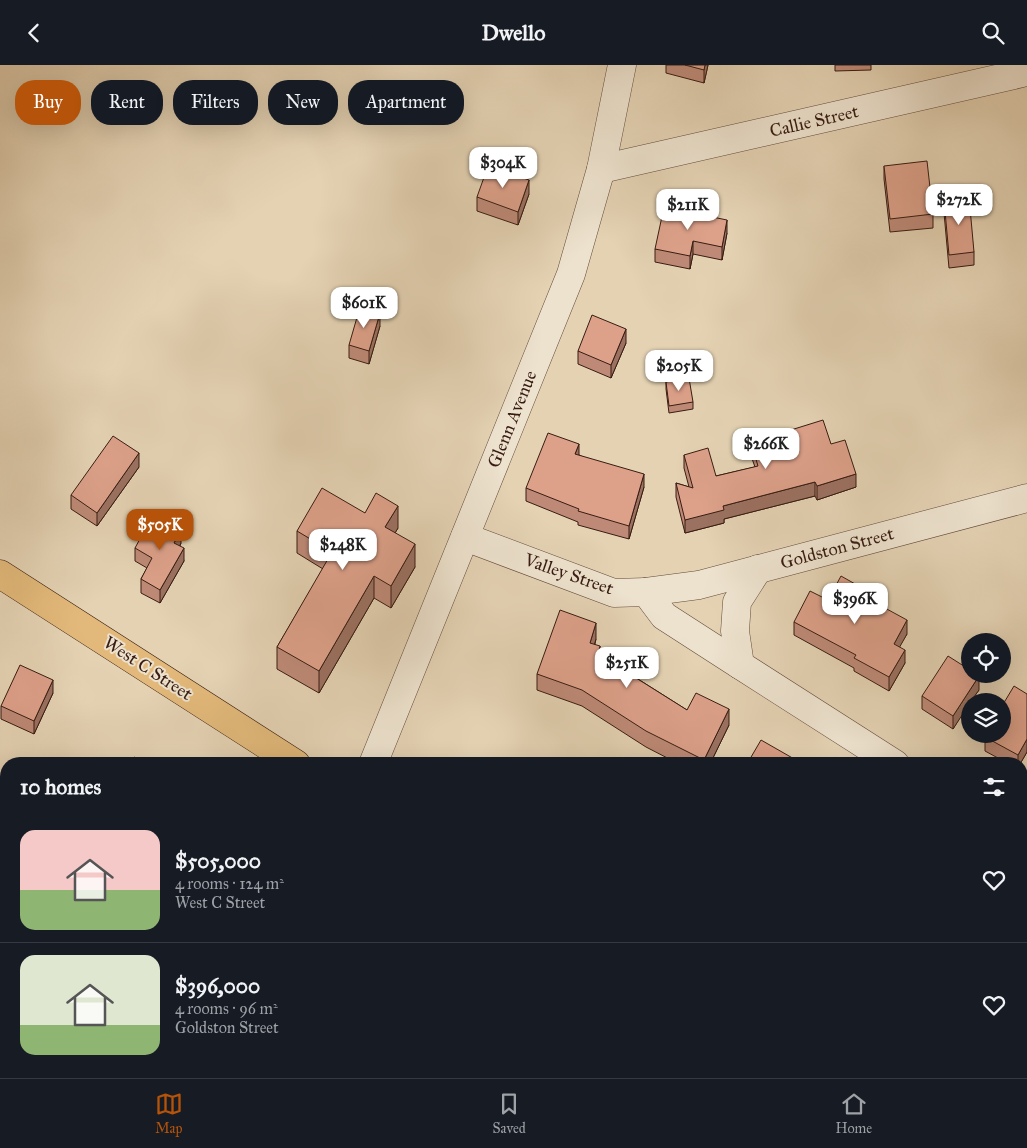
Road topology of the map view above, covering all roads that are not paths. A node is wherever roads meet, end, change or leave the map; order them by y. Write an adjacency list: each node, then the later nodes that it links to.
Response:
1 (622, 65): 3 (street, Glenn Avenue)
2 (1027, 72): 3 (street, Callie Street)
3 (601, 169): 5 (street, Glenn Avenue)
4 (1027, 498): 6 (street, Goldston Street)
5 (465, 537): 8 (street, Valley Street); 11 (street, Glenn Avenue)
6 (758, 569): 8 (street, Goldston Street); 9 (street)
7 (0, 574): 10 (main road, West C Street)
8 (646, 592): 9 (street)
9 (740, 665): 12 (street)
10 (275, 757)
11 (376, 757)
12 (884, 757)

